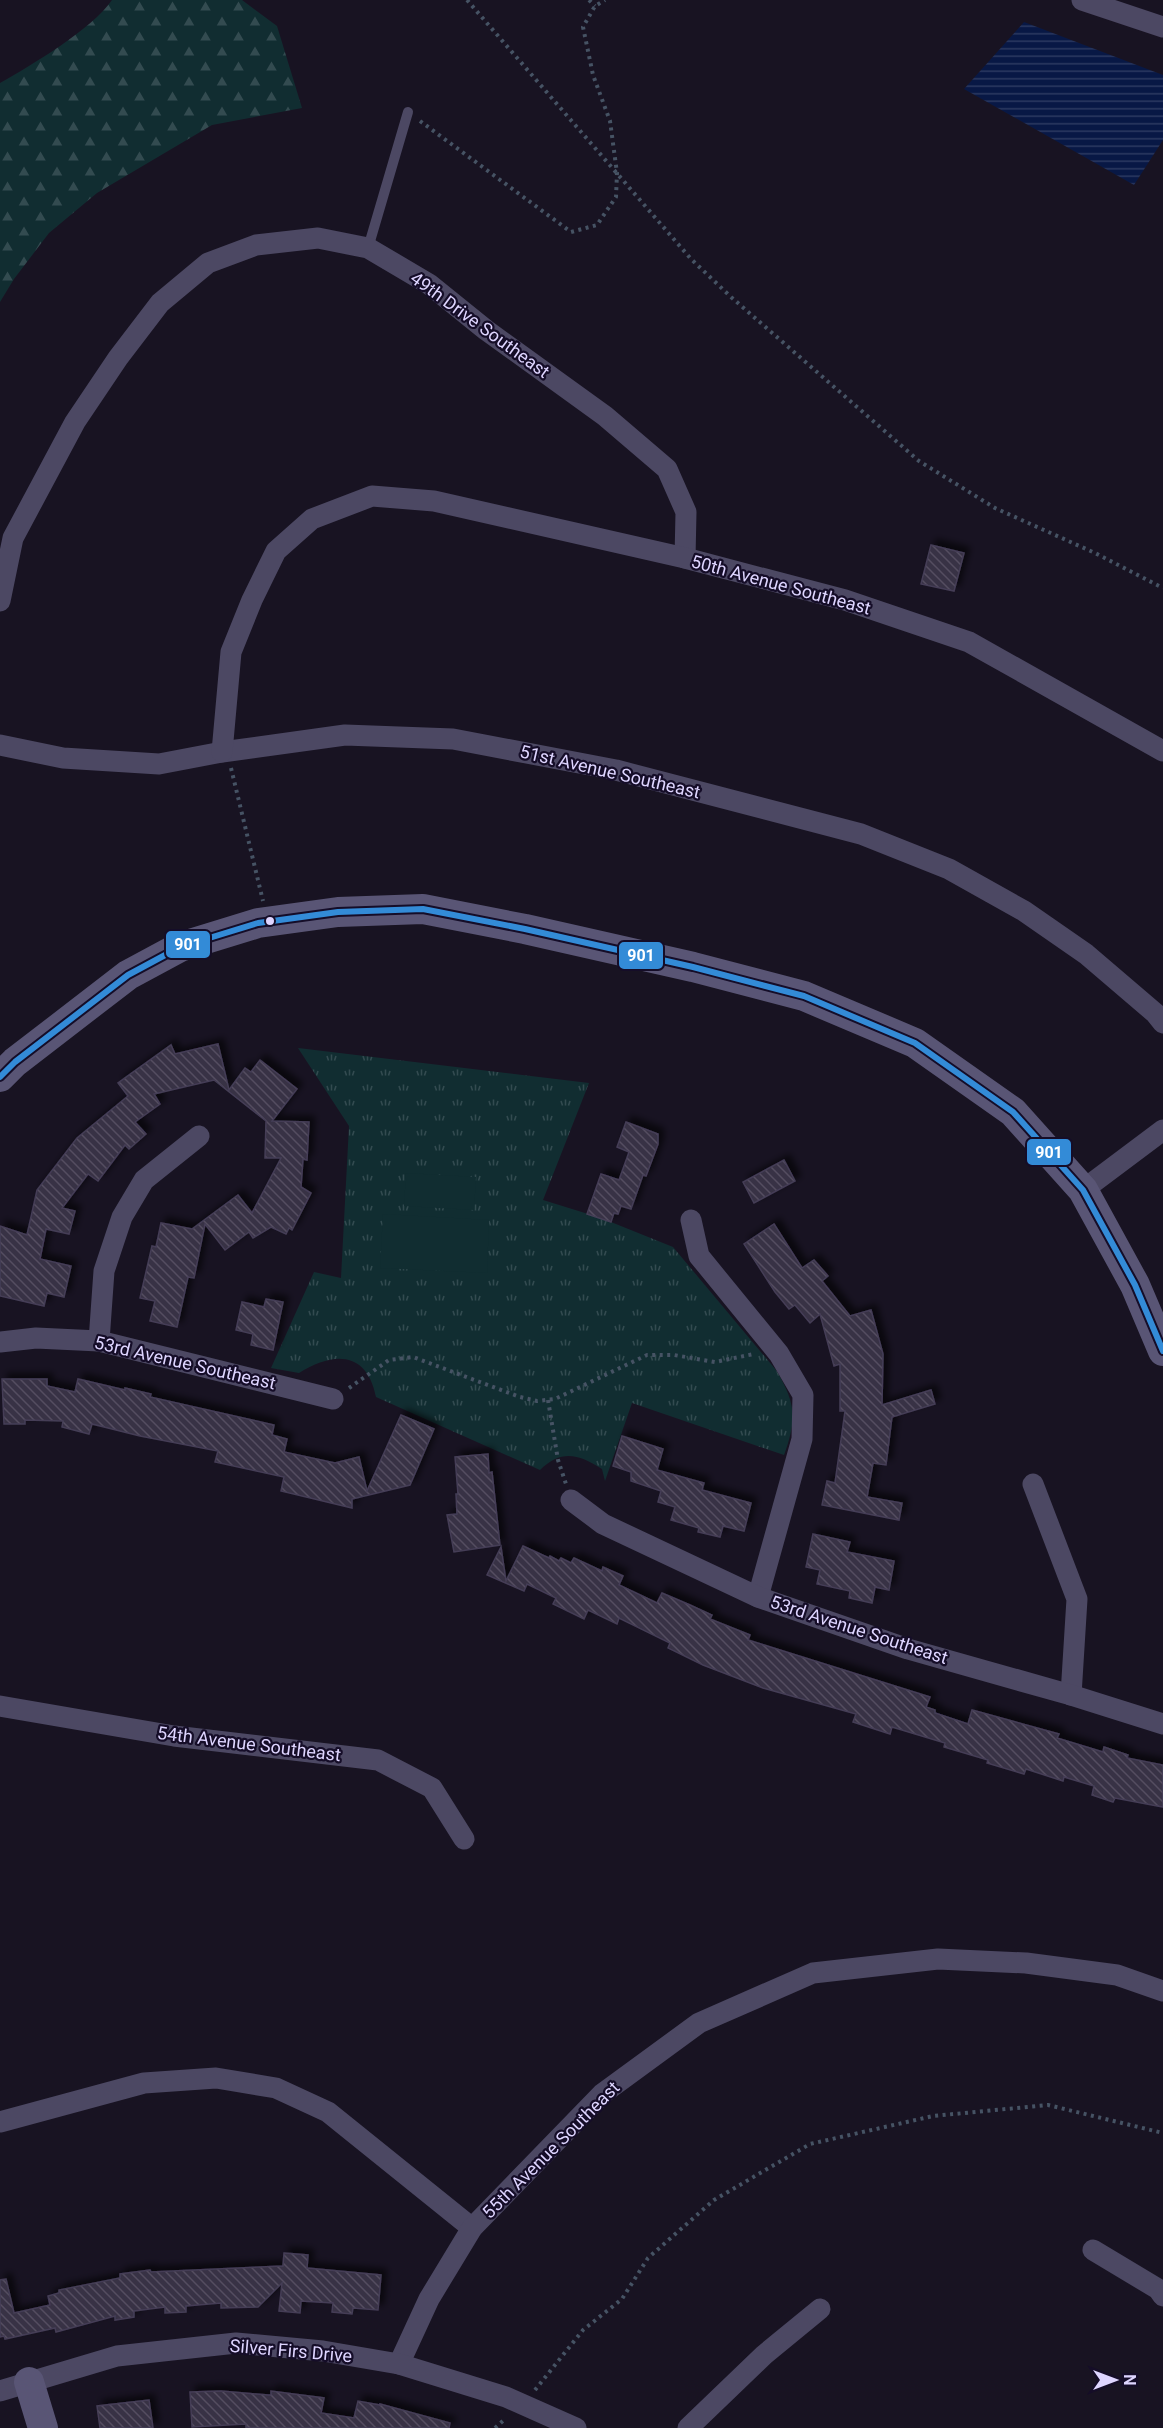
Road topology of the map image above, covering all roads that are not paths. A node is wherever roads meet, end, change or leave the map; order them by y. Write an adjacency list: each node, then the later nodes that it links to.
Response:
1 (1089, 1): 2 (street)
2 (1163, 27)
3 (408, 112): 4 (lane)
4 (368, 248): 5 (street, 49th Drive Southeast); 6 (street, 49th Drive Southeast)
5 (686, 558): 8 (street, 50th Avenue Southeast); 9 (street, 50th Avenue Southeast)
6 (0, 601)
7 (0, 745): 8 (street, 51st Avenue Southeast)
8 (224, 751): 10 (street, 51st Avenue Southeast)
9 (1163, 751)
10 (1163, 1023)
11 (0, 1077): 14 (street)
12 (1163, 1130): 14 (street)
13 (199, 1136): 16 (street)
14 (1083, 1190): 18 (street)
15 (691, 1220): 22 (street)
16 (99, 1341): 17 (street, 53rd Avenue Southeast); 19 (street, 53rd Avenue Southeast)
17 (0, 1342)
18 (1163, 1351)
19 (333, 1399)
20 (1033, 1484): 23 (street)
21 (571, 1500): 22 (street, 53rd Avenue Southeast)
22 (758, 1597): 23 (street, 53rd Avenue Southeast)
23 (1071, 1695): 25 (street, 53rd Avenue Southeast)
24 (0, 1706): 26 (street, 54th Avenue Southeast)
25 (1163, 1724)
26 (464, 1839)
27 (1163, 1991): 29 (street, 55th Avenue Southeast)
28 (0, 2122): 29 (street)
29 (472, 2228): 33 (street, 55th Avenue Southeast)
30 (1093, 2250): 31 (street)
31 (1163, 2296)
32 (820, 2309): 38 (street)
33 (399, 2364): 34 (street, Silver Firs Drive); 37 (street, Silver Firs Drive)
34 (29, 2382): 35 (street, Silver Firs Drive); 36 (street)
35 (0, 2391)
36 (43, 2428)
37 (576, 2428)
38 (688, 2428)

